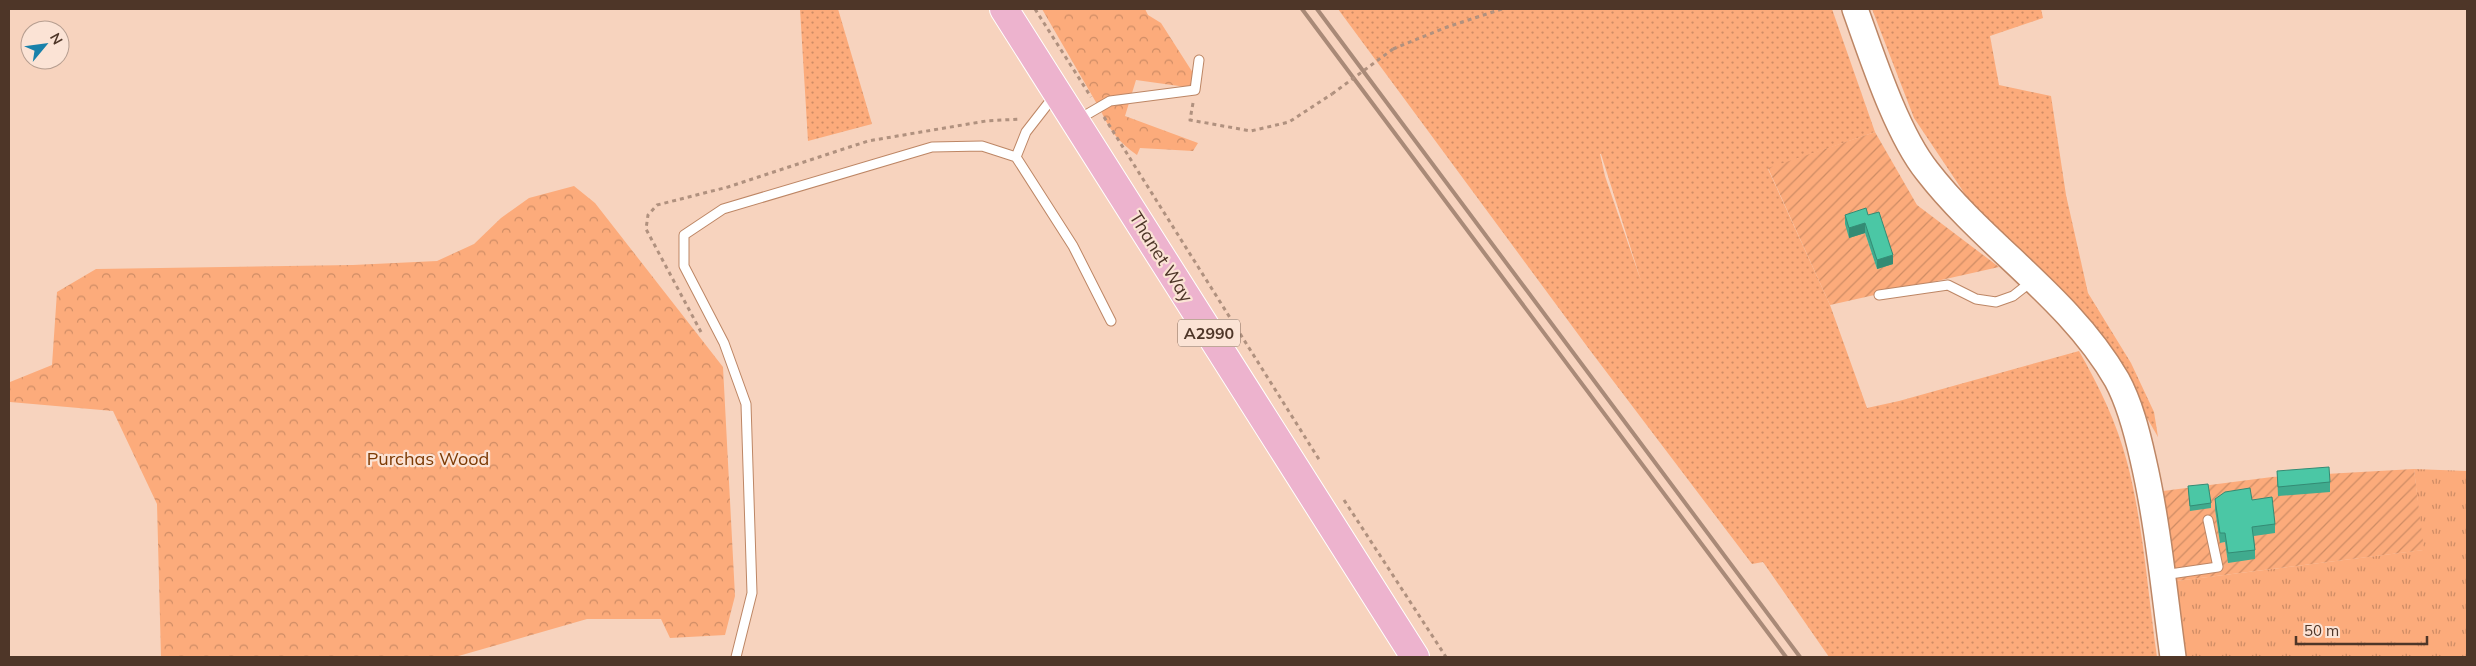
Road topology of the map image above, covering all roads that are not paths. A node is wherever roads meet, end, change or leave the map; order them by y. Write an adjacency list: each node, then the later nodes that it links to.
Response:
1 (1004, 9): 4 (main road, Thanet Way / A2990)
2 (1855, 9): 7 (main road)
3 (1199, 60): 5 (lane)
4 (1056, 93): 5 (main road, Thanet Way / A2990); 6 (lane)
5 (1074, 121): 13 (main road, Thanet Way / A2990)
6 (1016, 157): 9 (lane); 12 (lane)
7 (2034, 279): 8 (lane); 11 (main road)
8 (1879, 295)
9 (1111, 321)
10 (2208, 520): 11 (lane)
11 (2162, 575): 14 (main road)
12 (736, 657)
13 (1415, 657)
14 (2173, 657)

